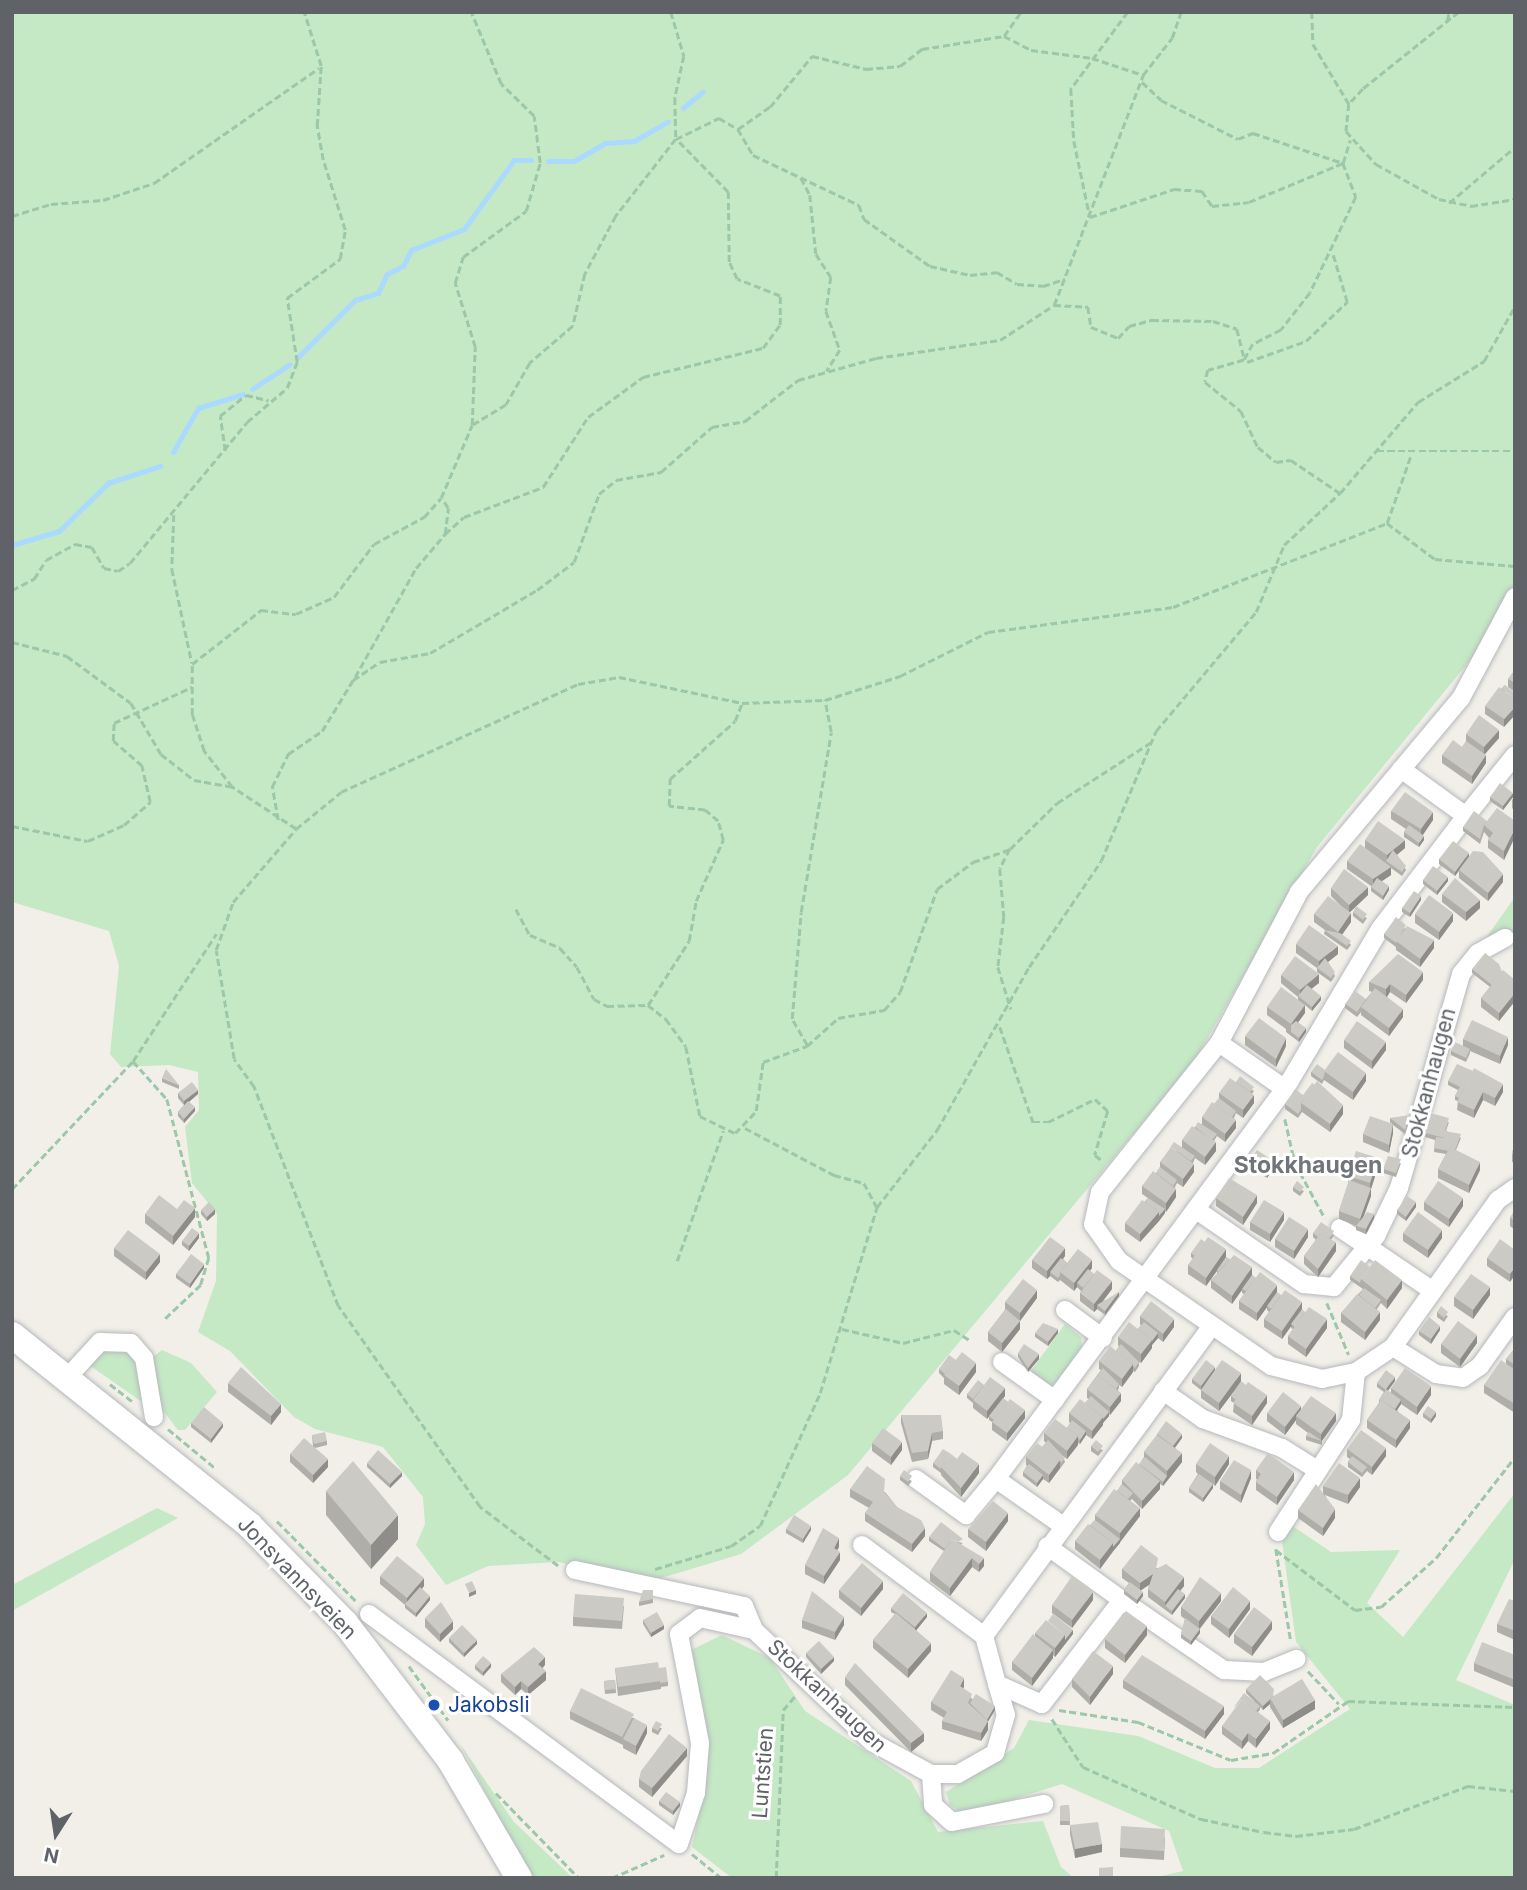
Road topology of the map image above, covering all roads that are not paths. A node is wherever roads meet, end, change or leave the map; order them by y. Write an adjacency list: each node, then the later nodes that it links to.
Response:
1 (1515, 597): 3 (street)
2 (1515, 755): 4 (street)
3 (1401, 769): 4 (street); 6 (street)
4 (1466, 816): 7 (street)
5 (1505, 938): 11 (street, Stokkanhaugen)
6 (1219, 1044): 7 (street); 12 (street)
7 (1280, 1096): 9 (street)
8 (1515, 1188): 13 (street)
9 (1198, 1210): 11 (street, Stokkanhaugen); 12 (street)
10 (1340, 1228): 11 (street)
11 (1369, 1245): 13 (street)
12 (1148, 1281): 16 (street); 18 (street)
13 (1433, 1291): 19 (street)
14 (1065, 1310): 18 (street)
15 (1515, 1317): 19 (street)
16 (1212, 1326): 21 (street); 23 (street)
17 (12, 1335): 22 (main road, Jonsvannsveien)
18 (1102, 1338): 24 (street)
19 (1393, 1347): 21 (street)
20 (1002, 1362): 24 (street)
21 (1356, 1372): 26 (street)
22 (67, 1378): 25 (street); 42 (main road, Jonsvannsveien)
23 (1163, 1391): 26 (street); 29 (street)
24 (1055, 1400): 28 (street)
25 (154, 1417)
26 (1316, 1469): 30 (street)
27 (916, 1479): 28 (street)
28 (996, 1479): 29 (street)
29 (1062, 1525): 32 (street)
30 (1278, 1532)
31 (862, 1545): 37 (street)
32 (1047, 1546): 34 (street); 37 (street)
33 (575, 1570): 36 (street, Stokkanhaugen)
34 (1122, 1600): 38 (street); 39 (street)
35 (369, 1614): 36 (street, Jonsvannsveien)
36 (754, 1630): 40 (street, Stokkanhaugen)
37 (984, 1636): 39 (street)
38 (1296, 1659)
39 (998, 1684): 40 (street)
40 (931, 1774): 41 (street)
41 (1044, 1804)
42 (519, 1878)

